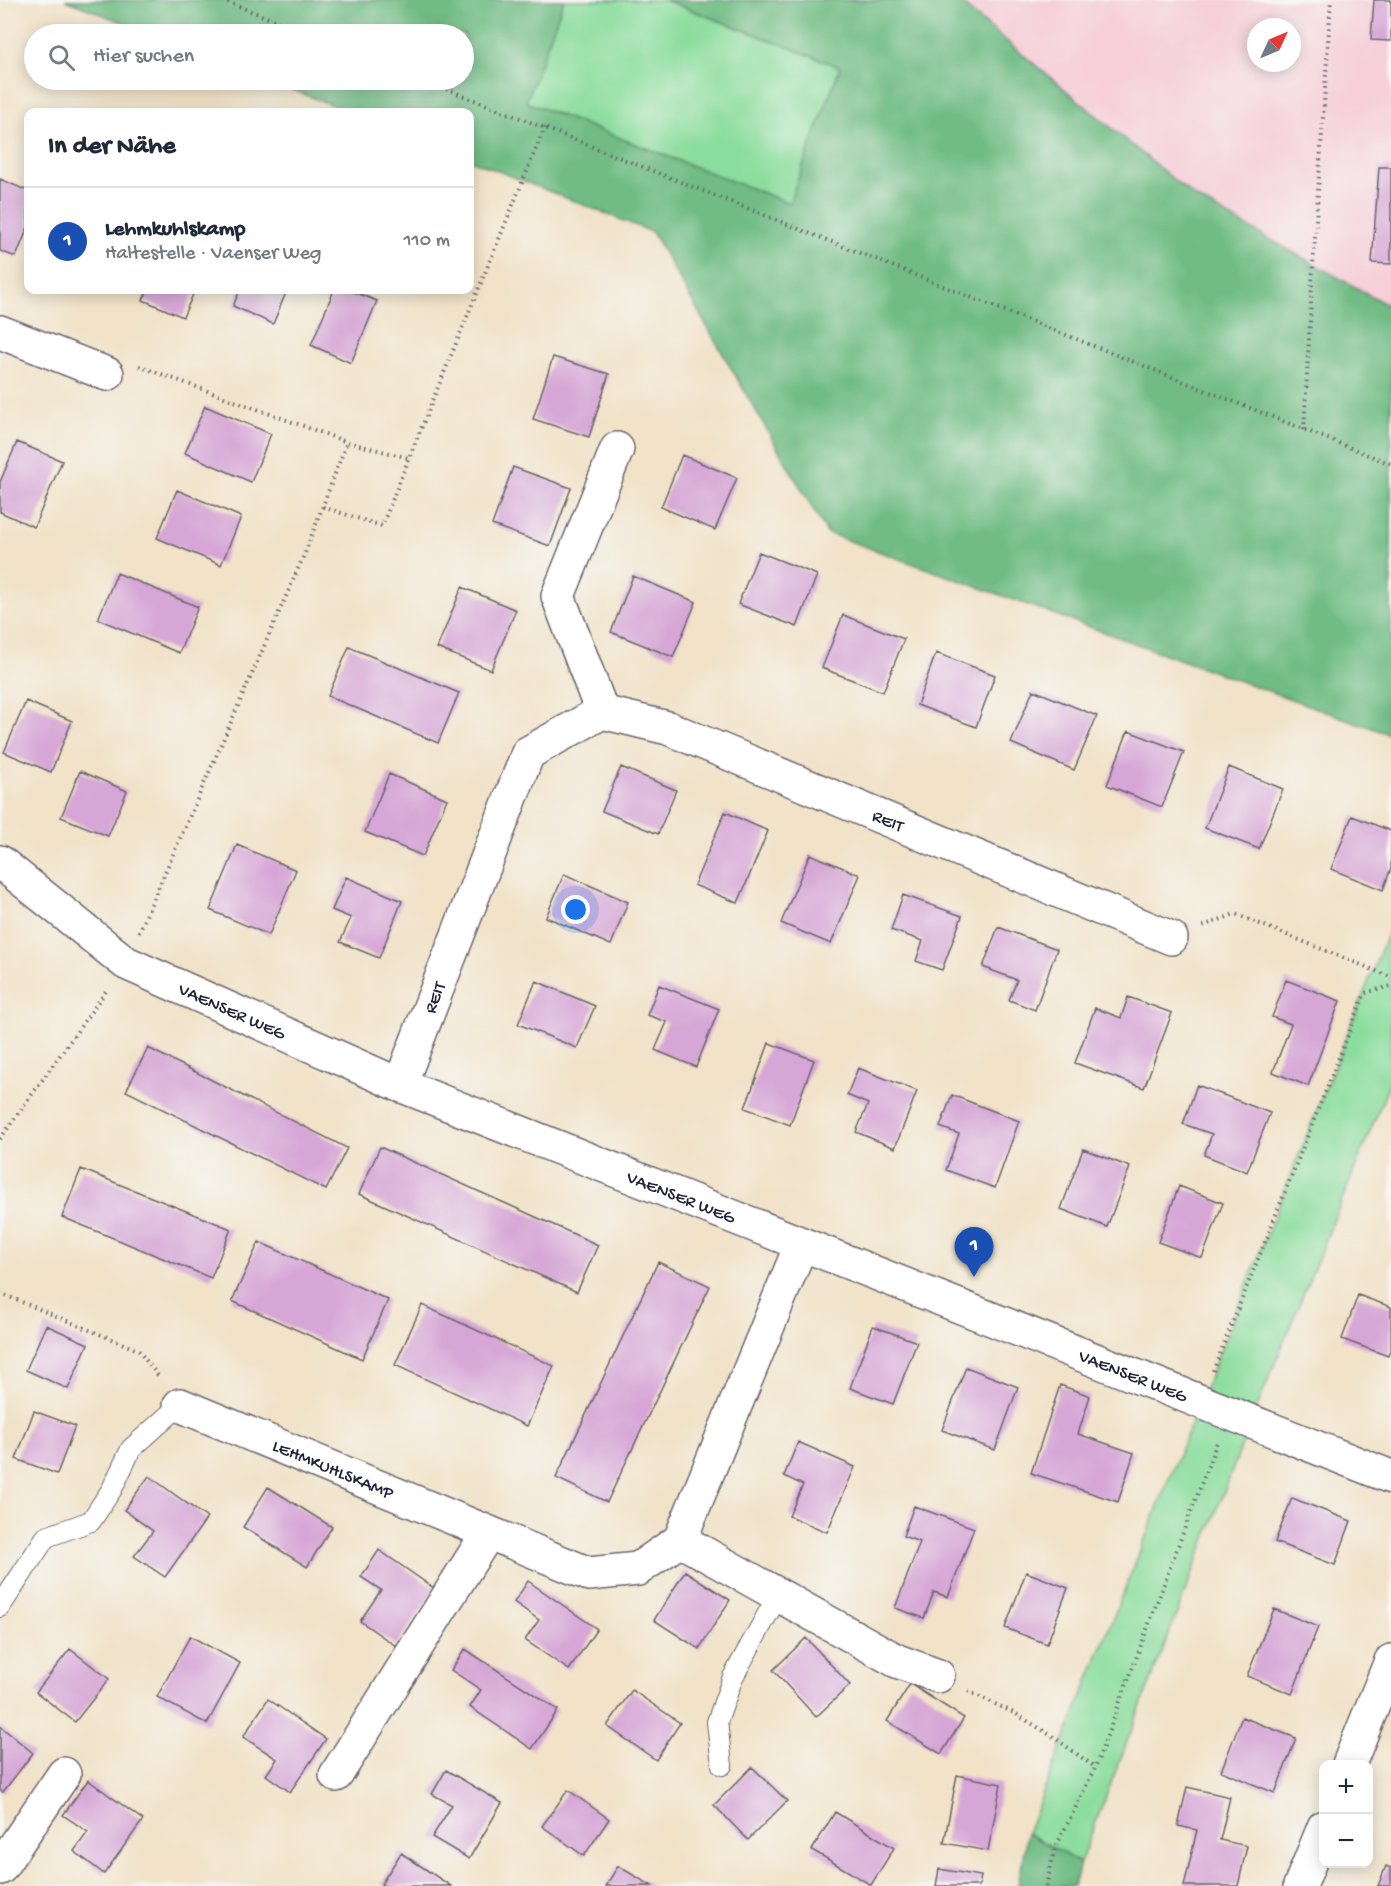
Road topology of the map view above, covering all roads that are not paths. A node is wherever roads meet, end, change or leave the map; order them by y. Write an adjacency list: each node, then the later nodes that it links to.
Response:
1 (0, 332): 2 (street)
2 (107, 374)
3 (616, 449): 4 (street)
4 (602, 712): 6 (street, REIT); 7 (street, REIT)
5 (0, 862): 7 (street, VAENSER WEG)
6 (1171, 938)
7 (400, 1085): 8 (street, VAENSER WEG)
8 (801, 1245): 10 (street, VAENSER WEG); 12 (street)
9 (180, 1405): 11 (street, LEHMKUHLSKAMP); 14 (lane)
10 (1391, 1477)
11 (488, 1533): 12 (street, LEHMKUHLSKAMP); 20 (street)
12 (680, 1540): 13 (street)
13 (778, 1595): 16 (street); 18 (lane)
14 (0, 1607)
15 (1391, 1660): 17 (street)
16 (938, 1676)
17 (1351, 1760)
18 (722, 1765)
19 (64, 1774): 22 (street)
20 (336, 1775)
21 (1319, 1837): 23 (street)
22 (0, 1868)
23 (1300, 1886)

